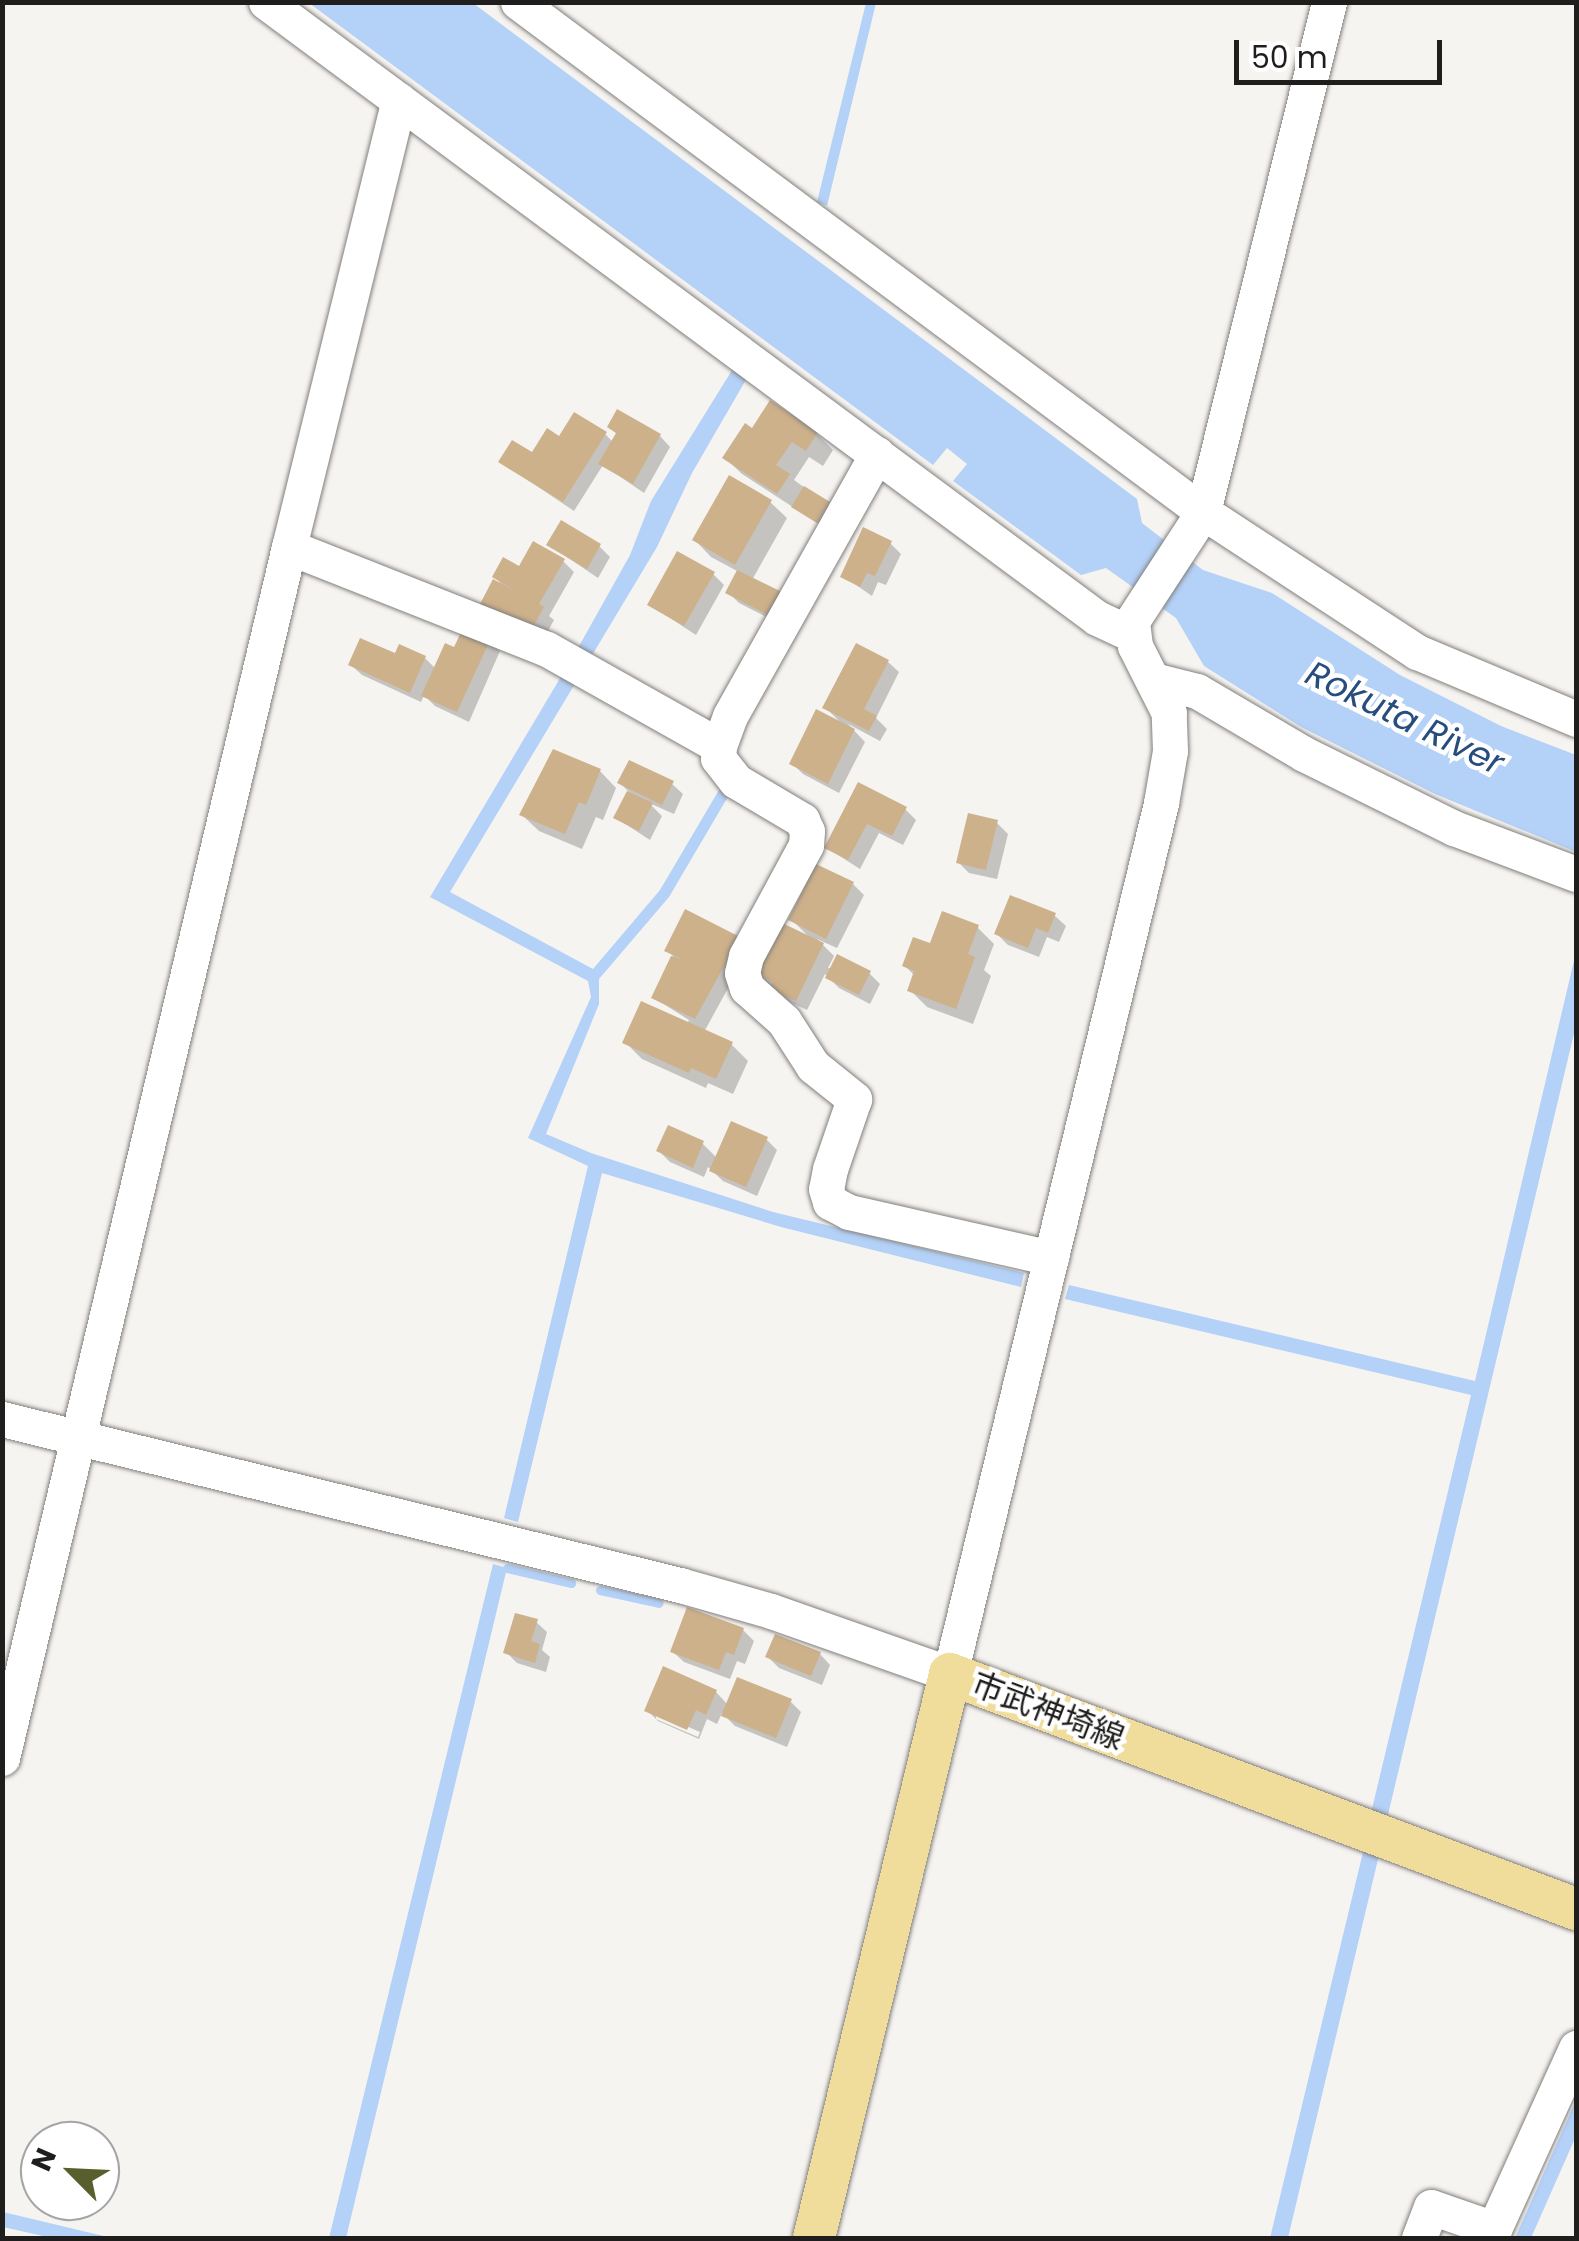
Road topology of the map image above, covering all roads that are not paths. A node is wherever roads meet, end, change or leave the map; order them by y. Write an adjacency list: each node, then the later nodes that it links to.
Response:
1 (266, 2): 4 (street)
2 (518, 2): 6 (street)
3 (1329, 2): 6 (street)
4 (400, 100): 5 (street); 7 (street)
5 (877, 454): 8 (street); 11 (street)
6 (1195, 528): 8 (street); 10 (street)
7 (288, 547): 11 (street); 15 (street)
8 (1134, 620): 9 (street)
9 (1157, 680): 12 (street); 13 (street)
10 (1576, 719)
11 (719, 746): 13 (street)
12 (1576, 874)
13 (1051, 1258): 16 (street)
14 (2, 1419): 15 (street)
15 (79, 1437): 16 (street); 17 (street)
16 (950, 1674): 18 (main road, 市武神埼線); 20 (main road, 市武神埼線)
17 (2, 1758)
18 (1576, 1909)
19 (1576, 2048): 21 (street)
20 (814, 2238)
21 (1419, 2238)

